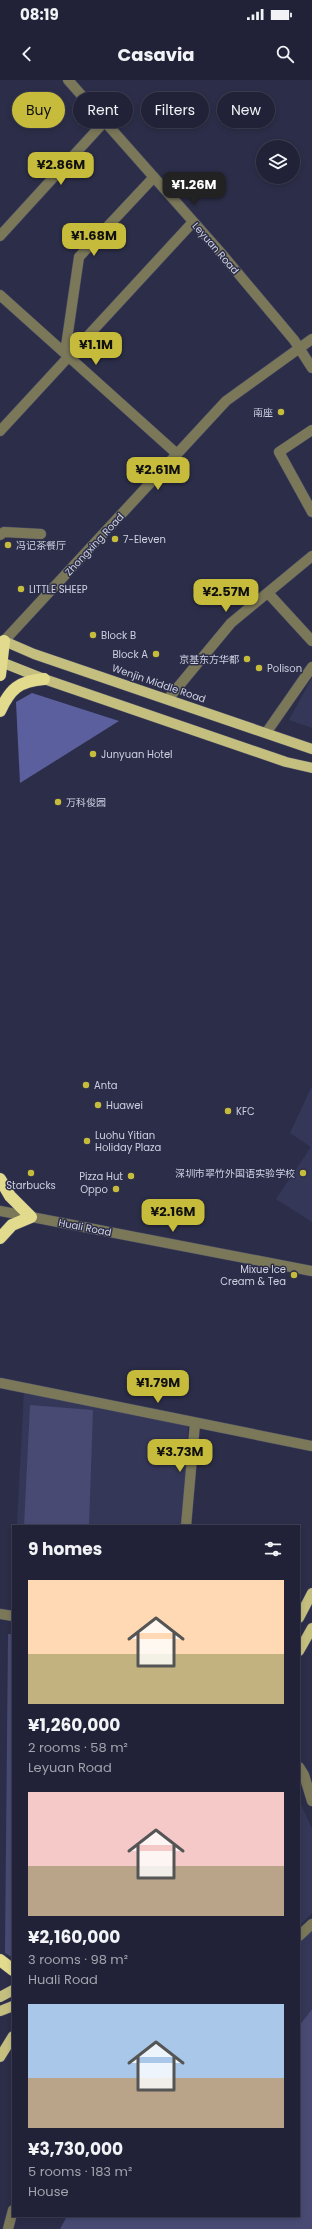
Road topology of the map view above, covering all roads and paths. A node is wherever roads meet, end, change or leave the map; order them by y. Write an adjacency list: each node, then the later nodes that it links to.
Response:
1 (68, 80): 2 (street, Leyuan Road)
2 (79, 92)
3 (99, 128): 7 (street)
4 (111, 128): 5 (street, Leyuan Road)
5 (154, 177): 6 (street, Leyuan Road); 11 (street)
6 (193, 222): 10 (street, Leyuan Road); 11 (street)
7 (0, 236)
8 (0, 295): 11 (street)
9 (312, 339): 10 (street, Zhongxing Road)
10 (298, 347): 12 (street, Leyuan Road); 15 (street, Zhongxing Road)
11 (67, 354): 13 (street); 15 (street)
12 (312, 368)
13 (0, 430)
14 (312, 430): 16 (street)
15 (177, 454): 21 (street, Zhongxing Road)
16 (312, 512)
17 (1, 531): 18 (street)
18 (41, 534)
19 (312, 556): 20 (street)
20 (268, 593): 22 (street); 27 (street)
21 (1, 641): 23 (highway); 27 (main road, Wenjin Middle Road)
22 (312, 641)
23 (1, 661): 25 (highway); 26 (main road)
24 (312, 667): 29 (street)
25 (0, 675)
26 (44, 679): 28 (highway); 31 (main road)
27 (168, 699): 29 (main road, Wenjin Middle Road)
28 (0, 711)
29 (266, 733): 30 (main road, Wenjin Middle Road)
30 (312, 749)
31 (286, 762): 32 (main road); 33 (street)
32 (312, 768)
33 (312, 774)
34 (0, 1178): 36 (highway)
35 (0, 1211): 36 (street, Huali Road)
36 (31, 1217): 37 (highway); 38 (street, Huali Road)
37 (0, 1238)
38 (312, 1271)
39 (0, 1383): 40 (street)
40 (195, 1423): 41 (street); 42 (street)
41 (312, 1446)
42 (186, 1525)
43 (312, 1593): 46 (main road)
44 (0, 1614): 45 (street)
45 (12, 1616)
46 (300, 1616)
47 (312, 1628): 48 (main road)
48 (300, 1649)
49 (300, 1769): 50 (street)
50 (312, 1801)
51 (312, 1924): 52 (street)
52 (300, 1935)
53 (0, 1960): 54 (highway)
54 (12, 1969)
55 (12, 1991): 56 (main road)
56 (0, 1997)
57 (12, 2006): 58 (main road)
58 (0, 2011)
59 (12, 2038): 60 (main road)
60 (0, 2057)
61 (12, 2214): 62 (street)
62 (8, 2229)

